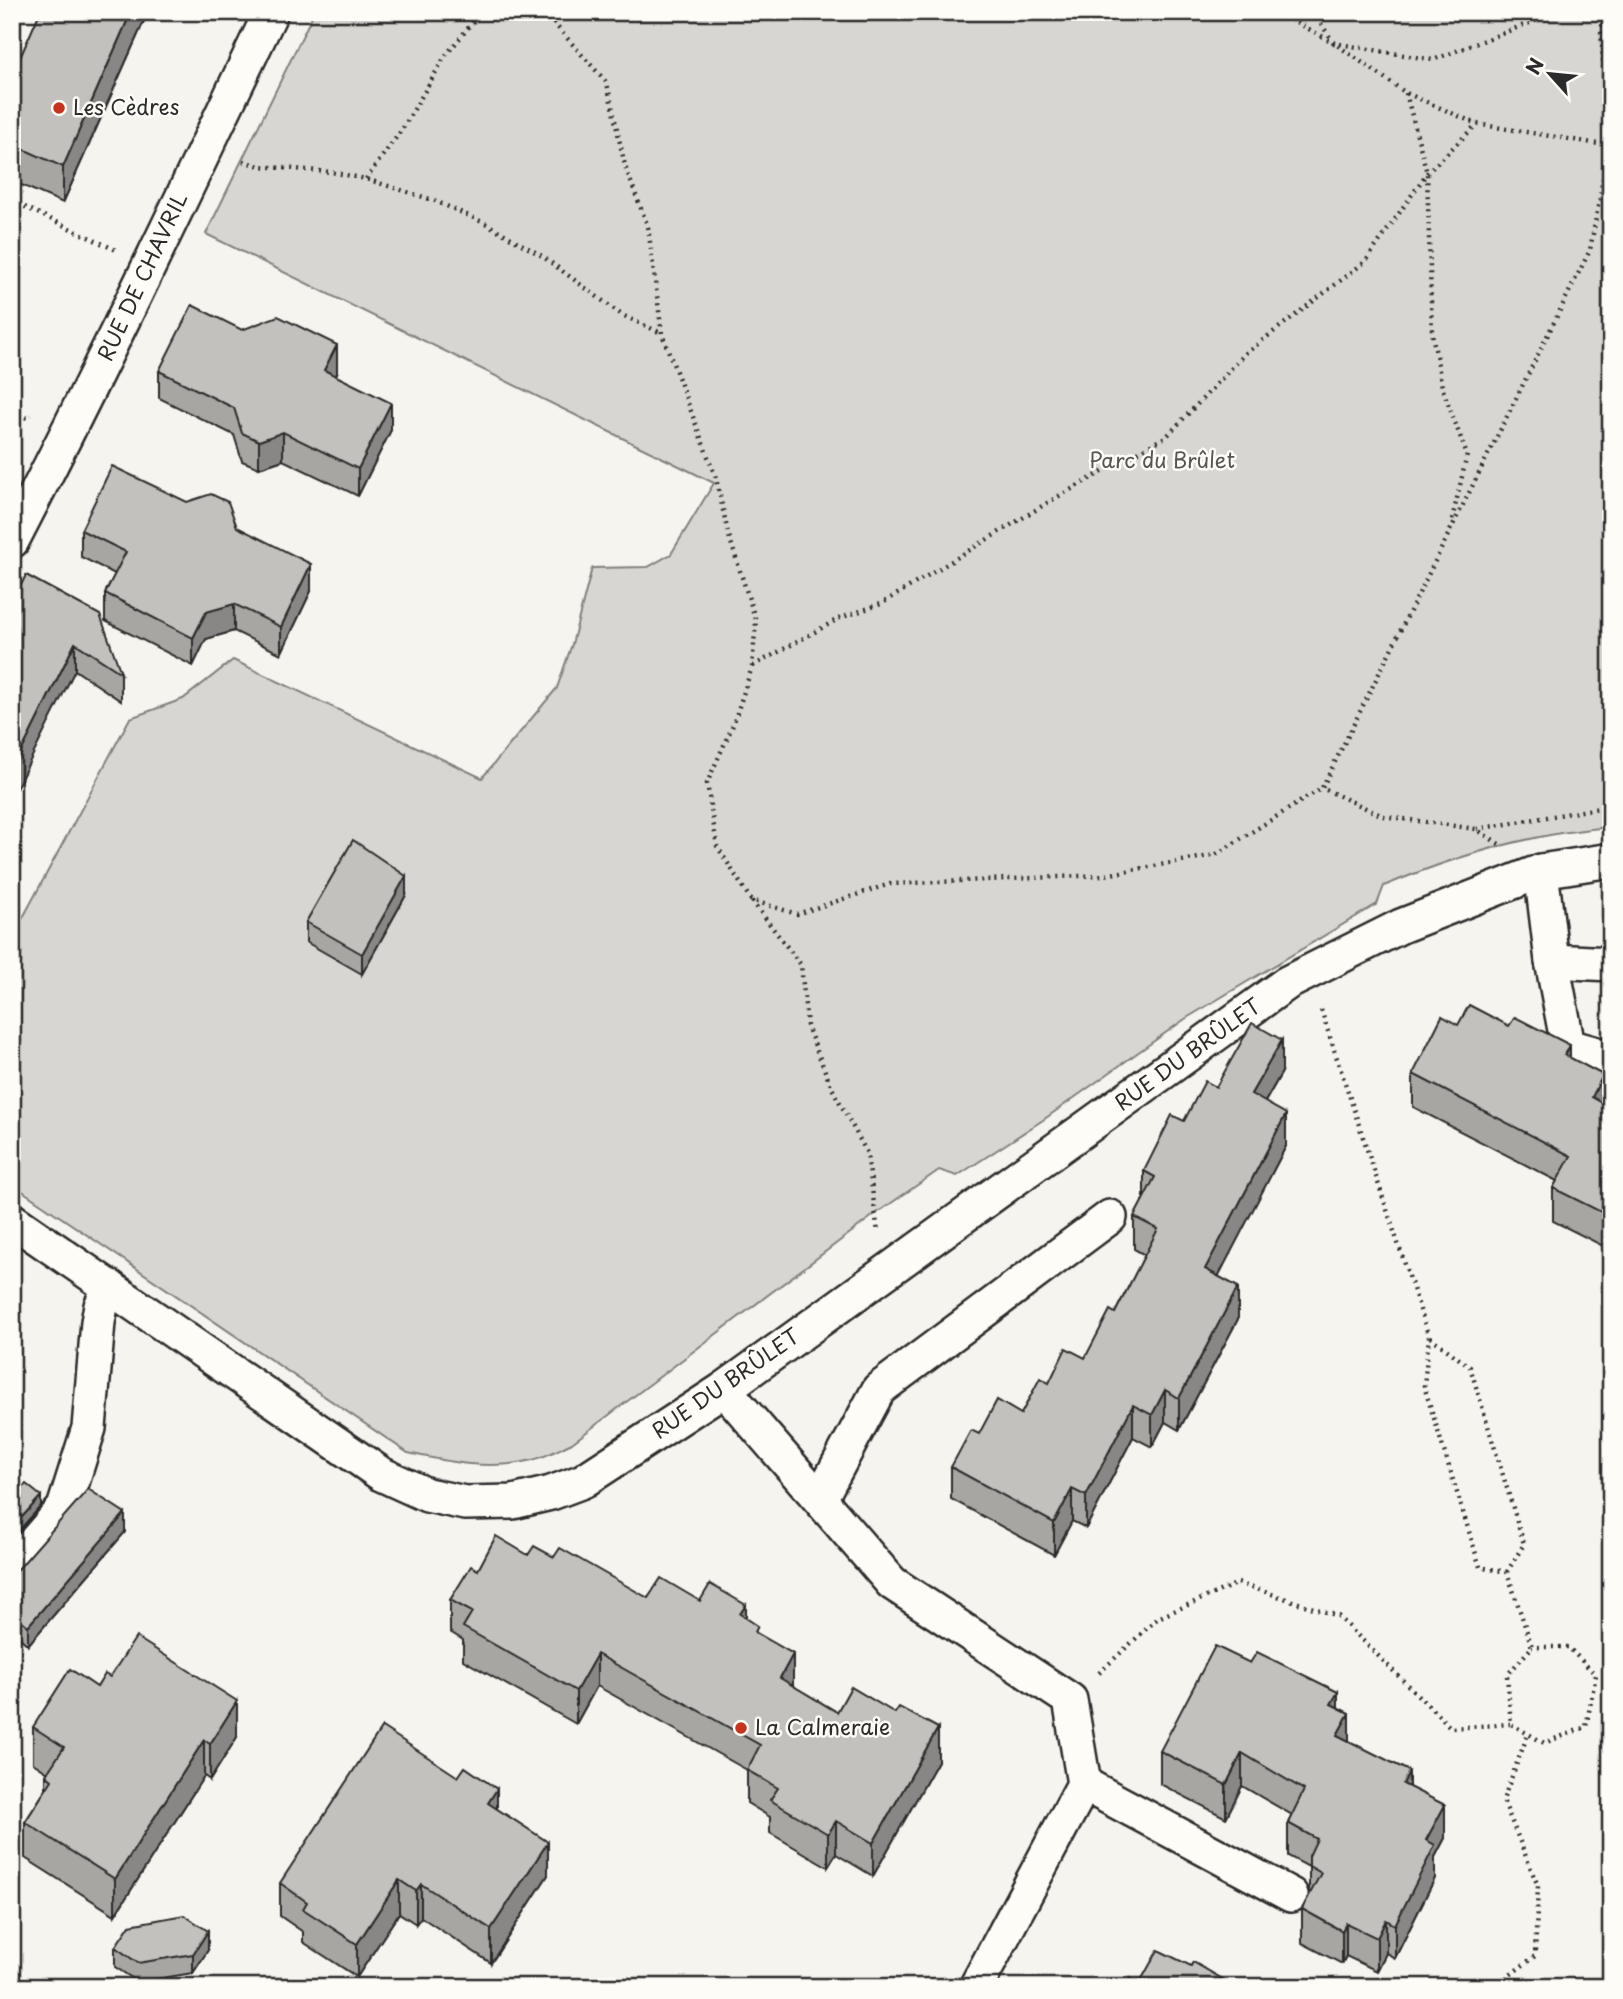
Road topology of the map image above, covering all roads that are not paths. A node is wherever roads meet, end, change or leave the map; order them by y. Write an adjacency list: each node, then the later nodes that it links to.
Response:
1 (271, 12): 2 (street, RUE DE CHAVRIL)
2 (12, 541)
3 (1611, 860): 4 (street, RUE DU BRÛLET)
4 (1541, 871): 5 (street); 11 (street, RUE DU BRÛLET)
5 (1552, 961): 6 (street); 7 (street)
6 (1611, 964)
7 (1611, 1058)
8 (1110, 1217): 12 (street)
9 (12, 1220): 10 (street, RUE DU BRÛLET)
10 (110, 1287): 11 (street, RUE DU BRÛLET); 13 (street)
11 (724, 1389): 12 (street)
12 (820, 1499): 14 (street)
13 (12, 1568)
14 (1084, 1784): 15 (street); 16 (street)
15 (1291, 1895)
16 (976, 1987)

